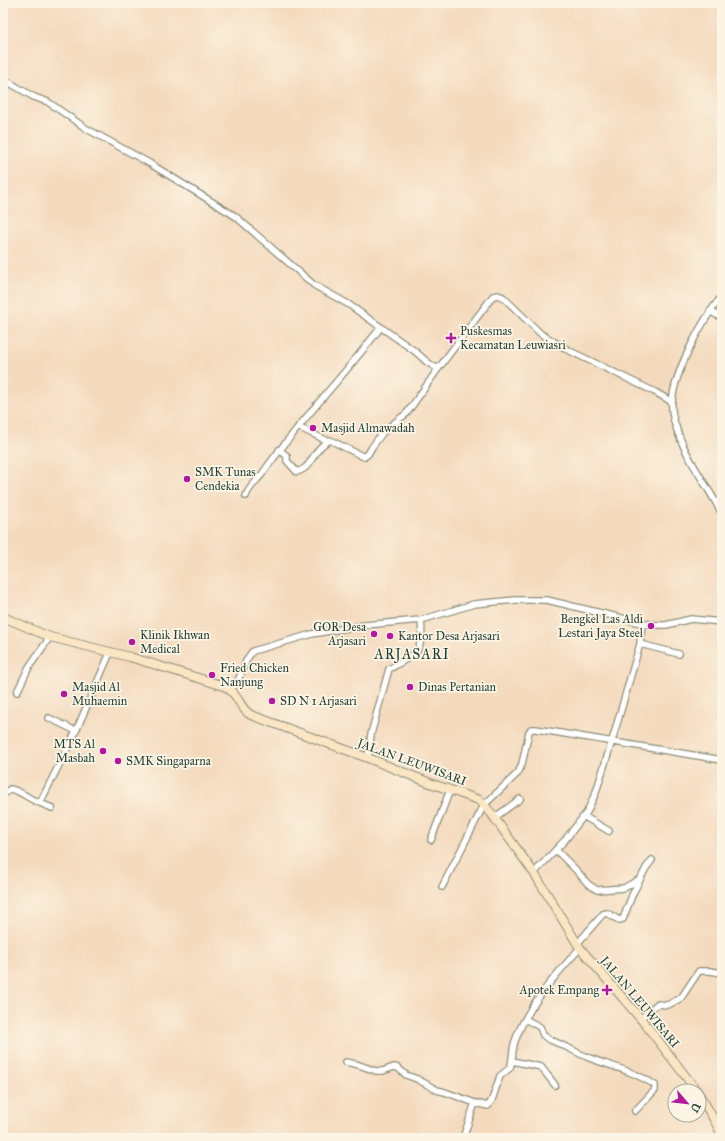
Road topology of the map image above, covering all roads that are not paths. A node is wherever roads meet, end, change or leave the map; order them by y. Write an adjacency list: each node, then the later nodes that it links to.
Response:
1 (3, 79): 5 (street)
2 (722, 296): 3 (street)
3 (710, 311): 4 (street); 7 (street)
4 (722, 318)
5 (381, 326): 6 (street); 8 (street)
6 (438, 369): 7 (street); 9 (street)
7 (672, 402): 12 (street)
8 (298, 427): 9 (street); 10 (street)
9 (328, 441): 10 (street)
10 (279, 450): 11 (street)
11 (246, 496)
12 (722, 514)
13 (3, 617): 17 (main road)
14 (421, 620): 15 (street); 21 (street); 26 (street)
15 (642, 622): 16 (street); 18 (street)
16 (722, 622)
17 (50, 637): 19 (main road); 22 (street)
18 (640, 644): 20 (street); 25 (street)
19 (110, 653): 21 (main road); 24 (street)
20 (679, 654)
21 (230, 689): 26 (main road, JALAN LEUWISARI)
22 (17, 692)
23 (49, 718): 24 (street)
24 (76, 731): 31 (street)
25 (612, 741): 27 (street); 32 (street); 34 (street)
26 (368, 758): 28 (main road, JALAN LEUWISARI)
27 (722, 760)
28 (450, 790): 32 (main road, JALAN LEUWISARI); 37 (street)
29 (3, 795): 31 (street)
30 (520, 799): 35 (street)
31 (40, 803): 33 (street)
32 (484, 804): 35 (main road, JALAN LEUWISARI); 42 (street)
33 (52, 808)
34 (585, 817): 36 (street); 38 (street)
35 (494, 818): 40 (main road, JALAN LEUWISARI)
36 (609, 831)
37 (431, 840)
38 (556, 850): 40 (street); 41 (street)
39 (652, 860): 41 (street)
40 (534, 873): 43 (main road, JALAN LEUWISARI)
41 (640, 879): 43 (street)
42 (442, 887)
43 (579, 946): 45 (street); 46 (main road, JALAN LEUWISARI)
44 (722, 973): 46 (street)
45 (525, 1019): 47 (street); 53 (street)
46 (640, 1019): 49 (main road, JALAN LEUWISARI)
47 (512, 1061): 50 (street); 51 (street)
48 (346, 1062): 51 (street)
49 (690, 1083)
50 (555, 1085)
51 (475, 1103): 55 (street)
52 (707, 1106): 54 (main road)
53 (635, 1111)
54 (722, 1136)
55 (463, 1138)

